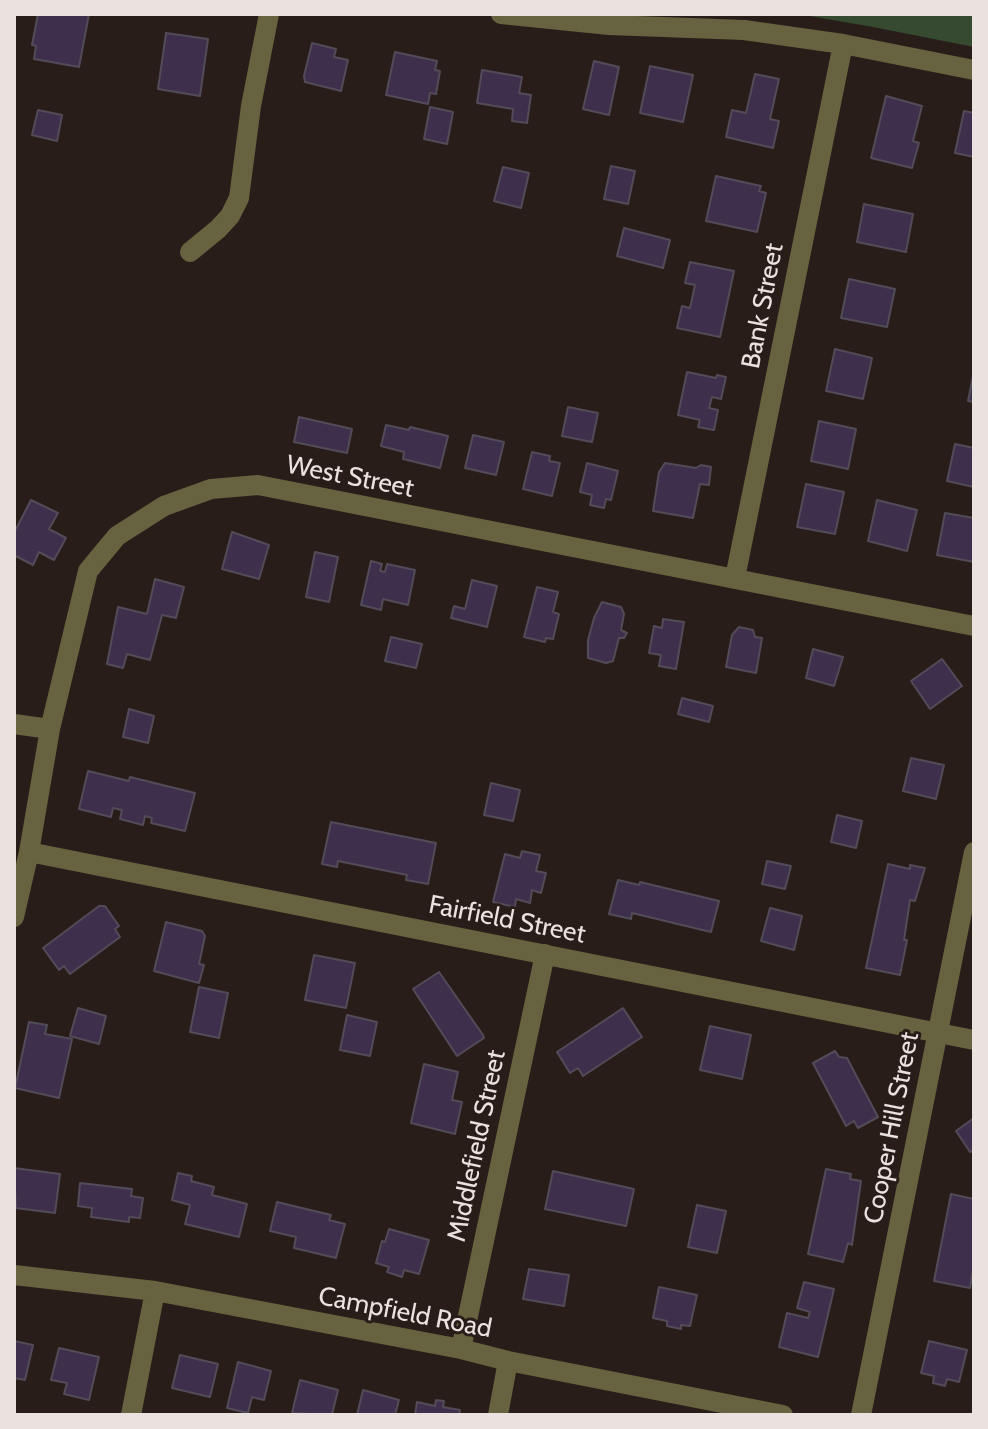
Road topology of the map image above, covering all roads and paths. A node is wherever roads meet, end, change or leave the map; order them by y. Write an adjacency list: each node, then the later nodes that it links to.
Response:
1 (269, 14): 5 (street)
2 (501, 14): 3 (street)
3 (843, 44): 4 (street); 6 (street, Bank Street)
4 (974, 70)
5 (190, 252)
6 (735, 578): 7 (street, West Street); 9 (street, West Street)
7 (974, 626)
8 (14, 724): 9 (street)
9 (50, 729): 10 (street, West Street)
10 (29, 852): 12 (street, West Street); 13 (street, Fairfield Street)
11 (974, 852): 14 (street, Cooper Hill Street)
12 (14, 917)
13 (545, 954): 14 (street, Fairfield Street); 18 (street, Middlefield Street)
14 (937, 1033): 15 (street, Fairfield Street); 23 (street, Cooper Hill Street)
15 (974, 1040)
16 (14, 1275): 17 (street, Campfield Road)
17 (155, 1291): 18 (street, Campfield Road); 20 (street)
18 (461, 1349): 19 (street, Campfield Road)
19 (508, 1361): 21 (street); 22 (street, Campfield Road)
20 (131, 1415)
21 (498, 1415)
22 (783, 1415)
23 (861, 1415)

